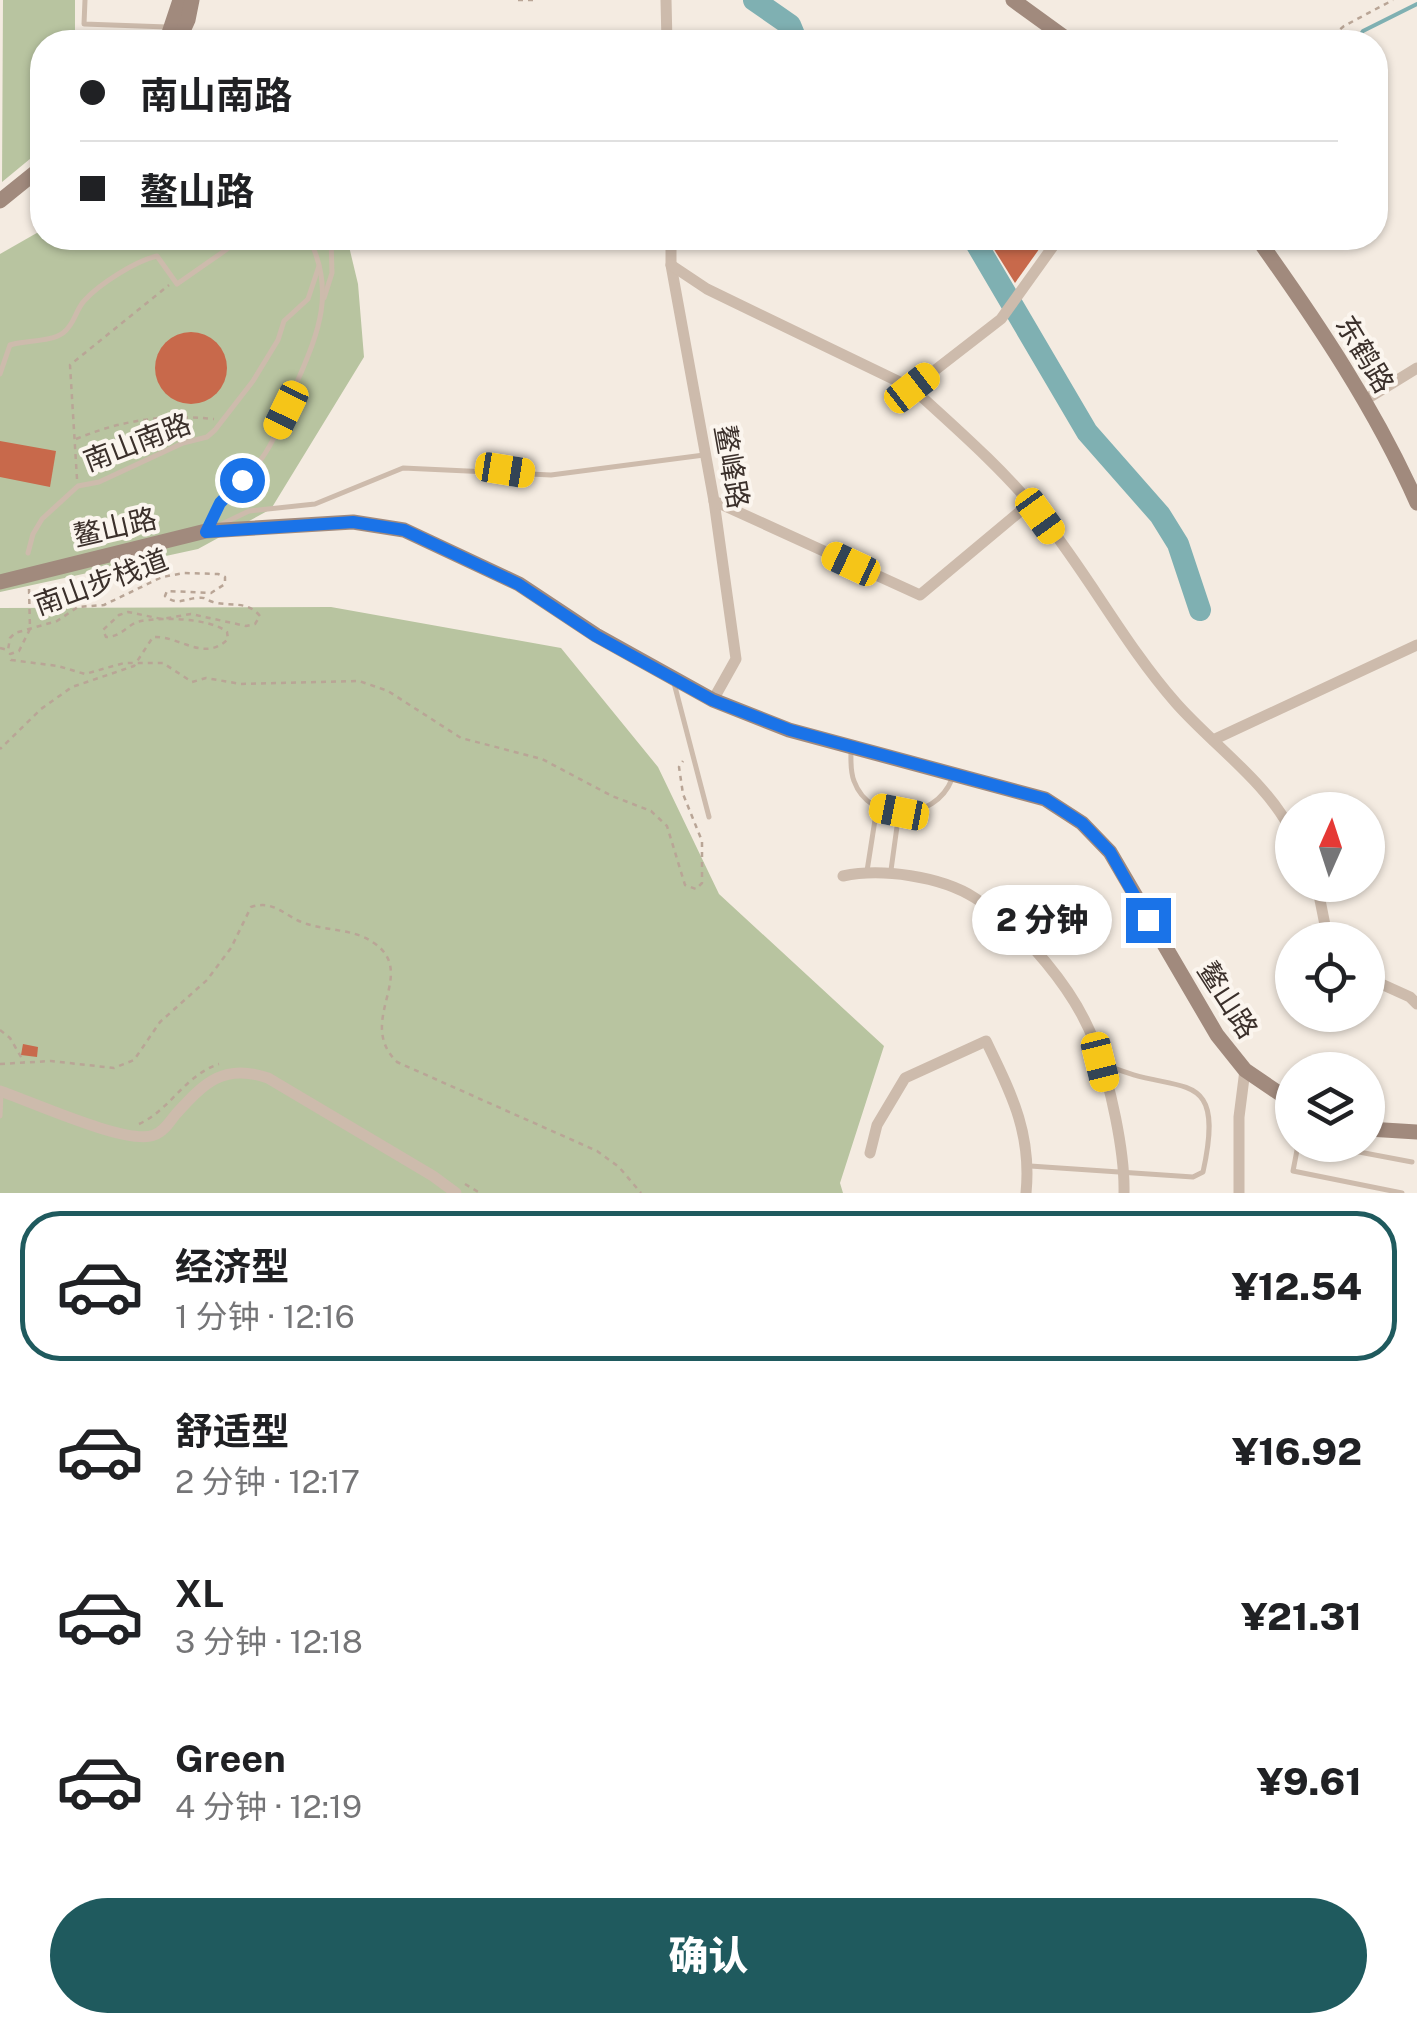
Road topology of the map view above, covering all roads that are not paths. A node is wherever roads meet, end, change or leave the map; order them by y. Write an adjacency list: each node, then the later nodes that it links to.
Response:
1 (85, 0): 6 (lane)
2 (180, 0): 7 (street)
3 (192, 0): 8 (street)
4 (666, 0): 9 (street)
5 (1013, 0): 10 (street)
6 (122, 30)
7 (174, 30)
8 (179, 30)
9 (667, 30)
10 (1055, 30)
11 (30, 177): 13 (street)
12 (30, 189): 14 (street)
13 (0, 201)
14 (0, 213)
15 (227, 250): 25 (lane)
16 (313, 250): 22 (lane)
17 (332, 250): 23 (lane)
18 (670, 250): 21 (street, 鳌峰路)
19 (1050, 250): 26 (street)
20 (1266, 250): 27 (street, 东鹤路)
21 (671, 264): 26 (street); 28 (street, 鳌峰路)
22 (319, 266): 23 (lane); 33 (lane, 南山南路)
23 (324, 300): 32 (lane)
24 (1417, 368): 27 (street)
25 (0, 374)
26 (912, 388): 31 (street)
27 (1365, 400): 30 (street, 东鹤路)
28 (705, 454): 29 (street, 鳌峰路); 32 (lane)
29 (714, 501): 31 (street); 37 (street, 鳌峰路)
30 (1417, 503)
31 (1029, 504): 38 (street)
32 (206, 532): 34 (street, 鳌山路); 36 (street, 鳌山路)
33 (28, 552)
34 (0, 582)
35 (1417, 646): 38 (street)
36 (673, 680): 37 (street, 鳌山路); 44 (lane)
37 (712, 700): 39 (street, 鳌山路)
38 (1213, 740): 43 (street)
39 (850, 747): 40 (street, 鳌山路); 41 (lane)
40 (954, 774): 42 (lane); 51 (street, 鳌山路)
41 (877, 807): 42 (lane); 45 (lane)
42 (899, 812): 46 (lane)
43 (1275, 812)
44 (709, 817)
45 (867, 871): 46 (street); 47 (street)
46 (890, 874): 50 (street)
47 (842, 876)
48 (1385, 986): 49 (street)
49 (1417, 1004)
50 (1100, 1062): 62 (street); 62 (lane)
51 (1244, 1070): 53 (street, 鳌山路); 66 (street)
52 (0, 1091): 54 (lane); 63 (street)
53 (1275, 1091)
54 (0, 1116)
55 (1385, 1130): 56 (street)
56 (1417, 1132)
57 (870, 1153): 61 (street)
58 (1385, 1157): 60 (lane)
59 (1295, 1162): 67 (lane)
60 (1412, 1162)
61 (1027, 1166): 62 (lane); 64 (street)
62 (1124, 1170): 65 (street)
63 (456, 1193)
64 (1026, 1193)
65 (1124, 1193)
66 (1239, 1193)
67 (1402, 1193)

